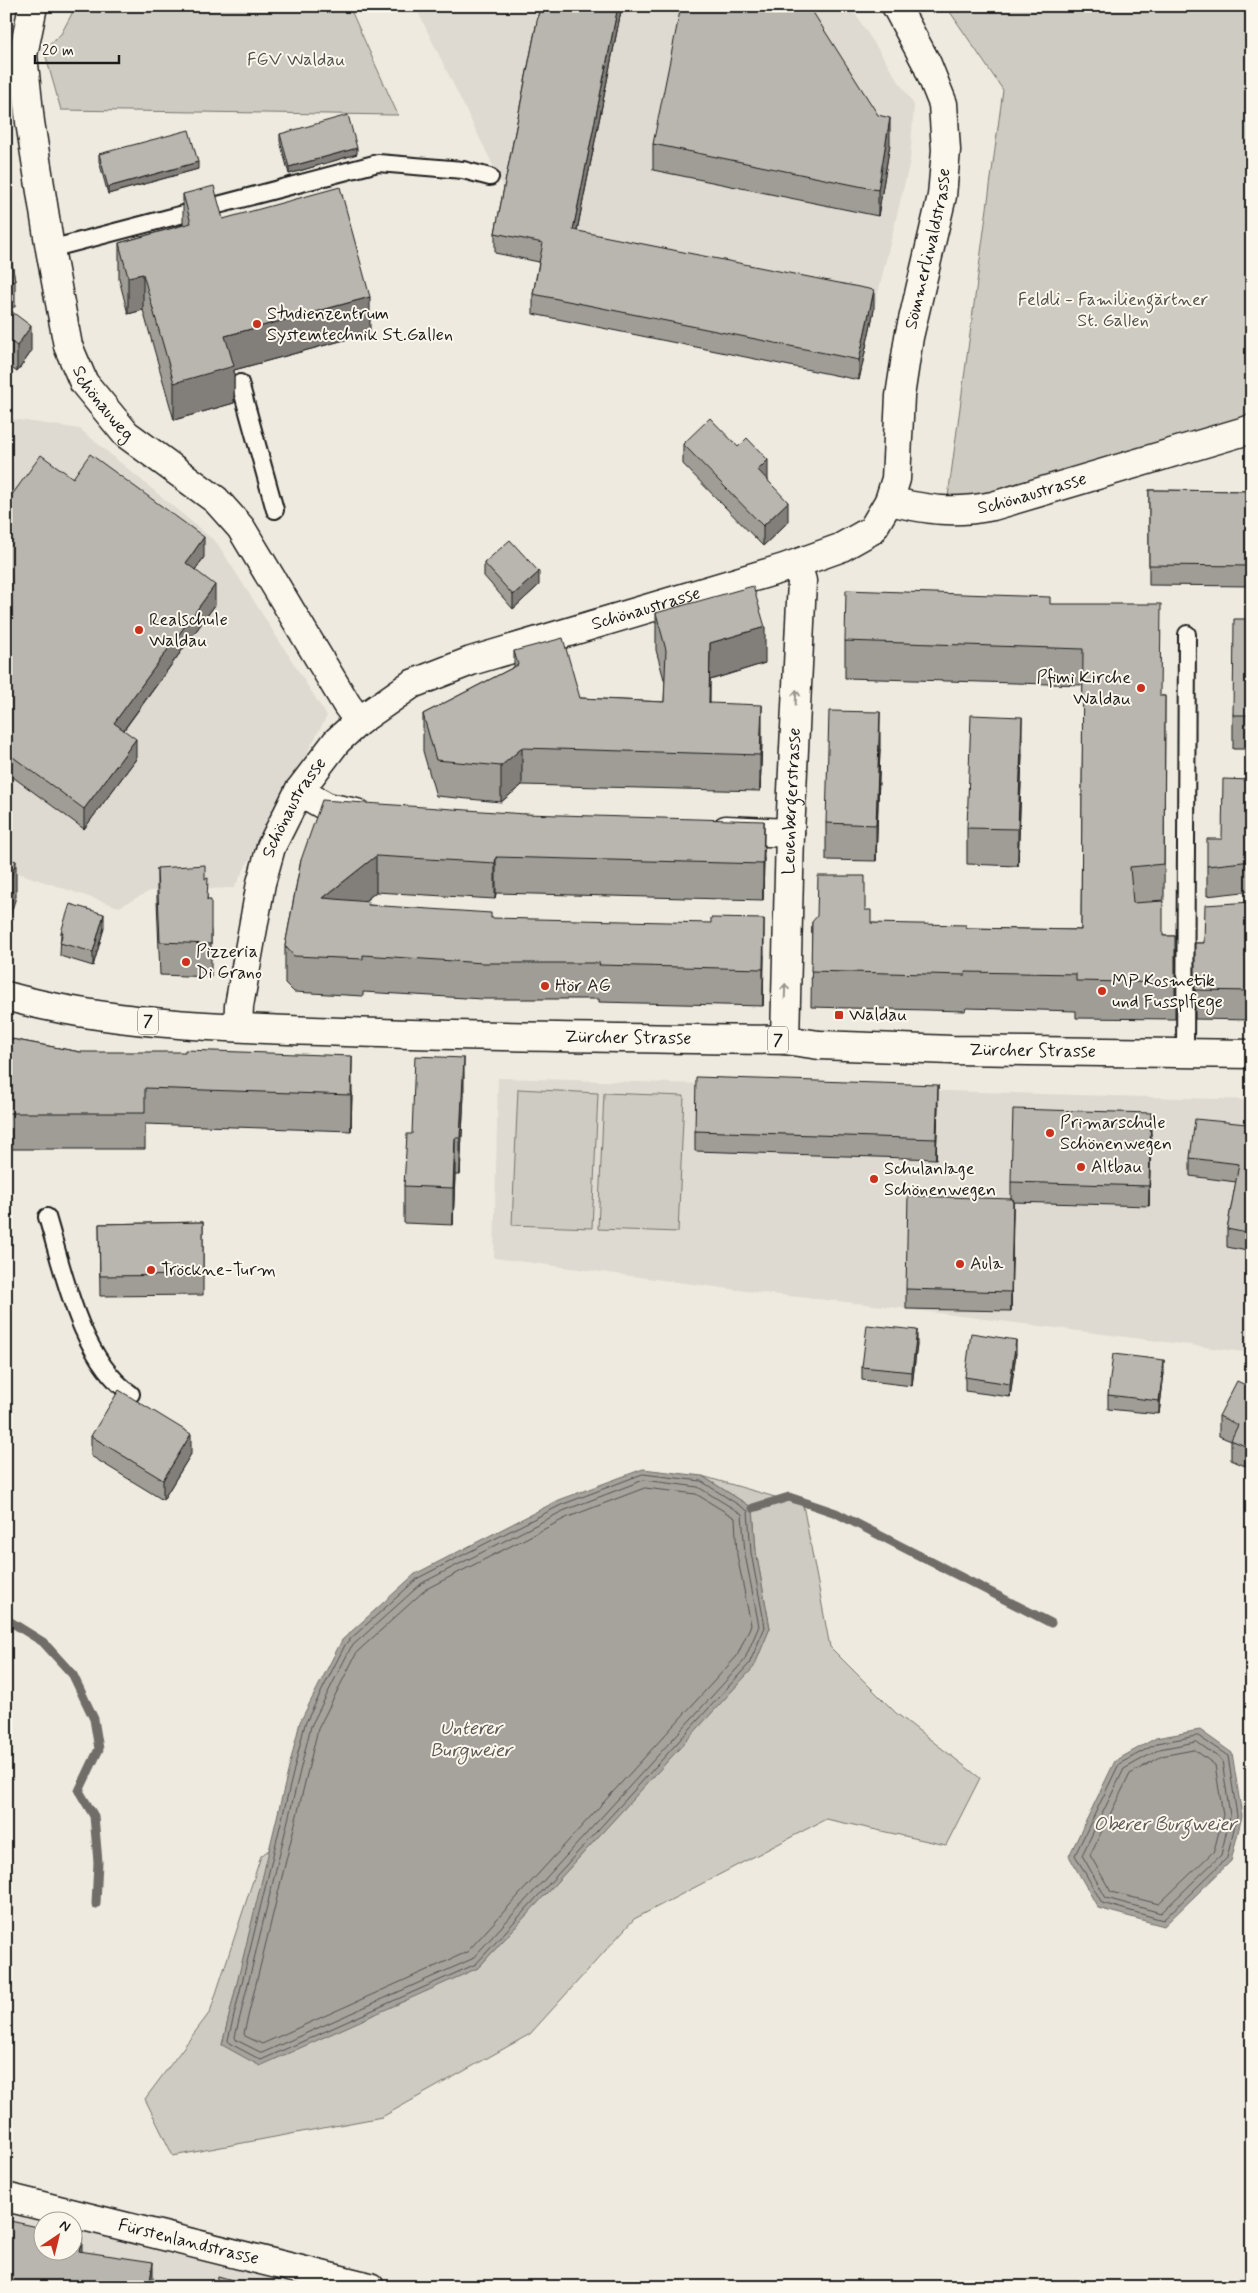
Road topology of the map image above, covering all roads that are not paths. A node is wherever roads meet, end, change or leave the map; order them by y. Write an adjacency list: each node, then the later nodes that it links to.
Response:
1 (33, 6): 4 (street, Schönauweg)
2 (896, 6): 7 (street, Sömmerliwaldstrasse)
3 (490, 178): 4 (lane)
4 (50, 249): 11 (street, Schönauweg)
5 (240, 383): 8 (lane)
6 (1252, 429): 7 (street, Schönaustrasse)
7 (890, 501): 9 (street, Schönaustrasse)
8 (274, 510)
9 (797, 564): 11 (street, Schönaustrasse); 15 (street, Leuenbergerstrasse, one-way to 9)
10 (1187, 634): 19 (lane)
11 (358, 721): 12 (street, Schönaustrasse)
12 (299, 792): 13 (street); 17 (street, Schönaustrasse)
13 (383, 817)
14 (701, 830): 15 (street)
15 (790, 833): 18 (street, Leuenbergerstrasse, one-way to 15)
16 (6, 996): 17 (street, Zürcher Strasse / 7)
17 (238, 1027): 18 (street, Zürcher Strasse / 7)
18 (785, 1040): 19 (street, Zürcher Strasse / 7)
19 (1186, 1054): 20 (street, Zürcher Strasse / 7)
20 (1252, 1054)
21 (47, 1217): 22 (lane)
22 (131, 1394)
23 (6, 2197): 24 (street, Fürstenlandstrasse)
24 (365, 2286)

